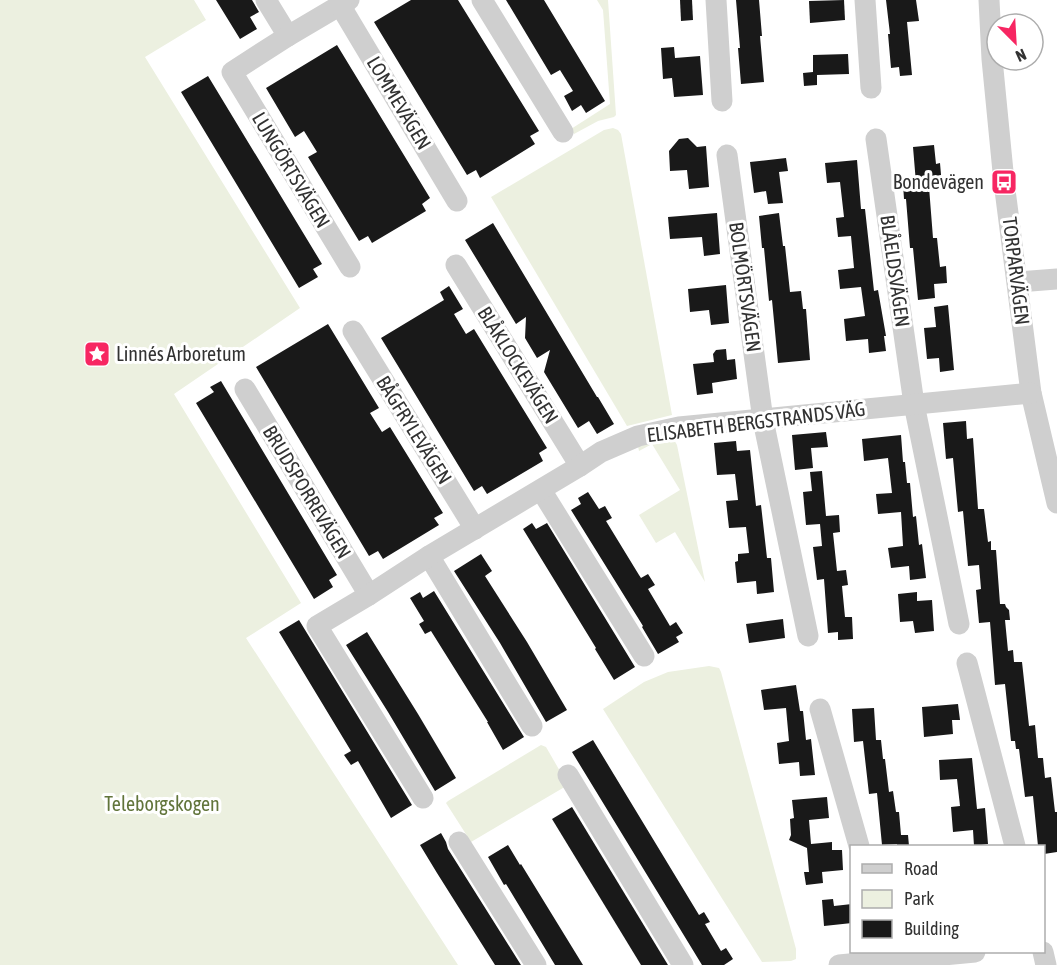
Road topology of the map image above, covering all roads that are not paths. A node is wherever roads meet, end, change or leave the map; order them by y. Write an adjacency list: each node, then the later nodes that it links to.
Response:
1 (266, 0): 7 (street)
2 (482, 0): 10 (street)
3 (716, 0): 9 (street)
4 (865, 0): 8 (street)
5 (990, 0): 17 (street, TORPARVÄGEN)
6 (344, 3): 7 (street); 13 (street, LOMMEVÄGEN)
7 (288, 36): 15 (street, LUNGÖRTSVÄGEN)
8 (871, 88)
9 (722, 101)
10 (563, 132)
11 (876, 139): 21 (street, BLÅELDSVÄGEN)
12 (727, 155): 22 (street, BOLMÖRTSVÄGEN)
13 (457, 201)
14 (456, 265): 23 (street, BLÅKLOCKEVÄGEN)
15 (350, 267)
16 (1057, 279): 17 (street)
17 (1018, 282): 20 (street, TORPARVÄGEN)
18 (353, 331): 26 (street, BÅGFRYLEVÄGEN)
19 (245, 389): 28 (street, BRUDSPORREVÄGEN)
20 (1031, 393): 21 (street, ELISABETH BERGSTRANDS VÄG); 25 (street, TORPARVÄGEN)
21 (914, 404): 22 (street, ELISABETH BERGSTRANDS VÄG); 29 (street, BLÅELDSVÄGEN)
22 (763, 420): 23 (street, ELISABETH BERGSTRANDS VÄG); 30 (street, BOLMÖRTSVÄGEN)
23 (580, 466): 24 (street, ELISABETH BERGSTRANDS VÄG)
24 (541, 489): 26 (street, ELISABETH BERGSTRANDS VÄG); 31 (street)
25 (1057, 502)
26 (475, 529): 27 (street, ELISABETH BERGSTRANDS VÄG)
27 (429, 556): 28 (street, ELISABETH BERGSTRANDS VÄG); 34 (street)
28 (369, 595): 36 (street, ELISABETH BERGSTRANDS VÄG)
29 (959, 624)
30 (808, 636)
31 (644, 656)
32 (967, 663): 39 (street)
33 (820, 709): 38 (street)
34 (532, 726)
35 (568, 775): 43 (street)
36 (423, 798)
37 (459, 842): 42 (street)
38 (859, 845)
39 (1015, 845)
40 (954, 953): 41 (street)
41 (891, 959): 44 (street)
42 (536, 965)
43 (683, 965)
44 (839, 965)

